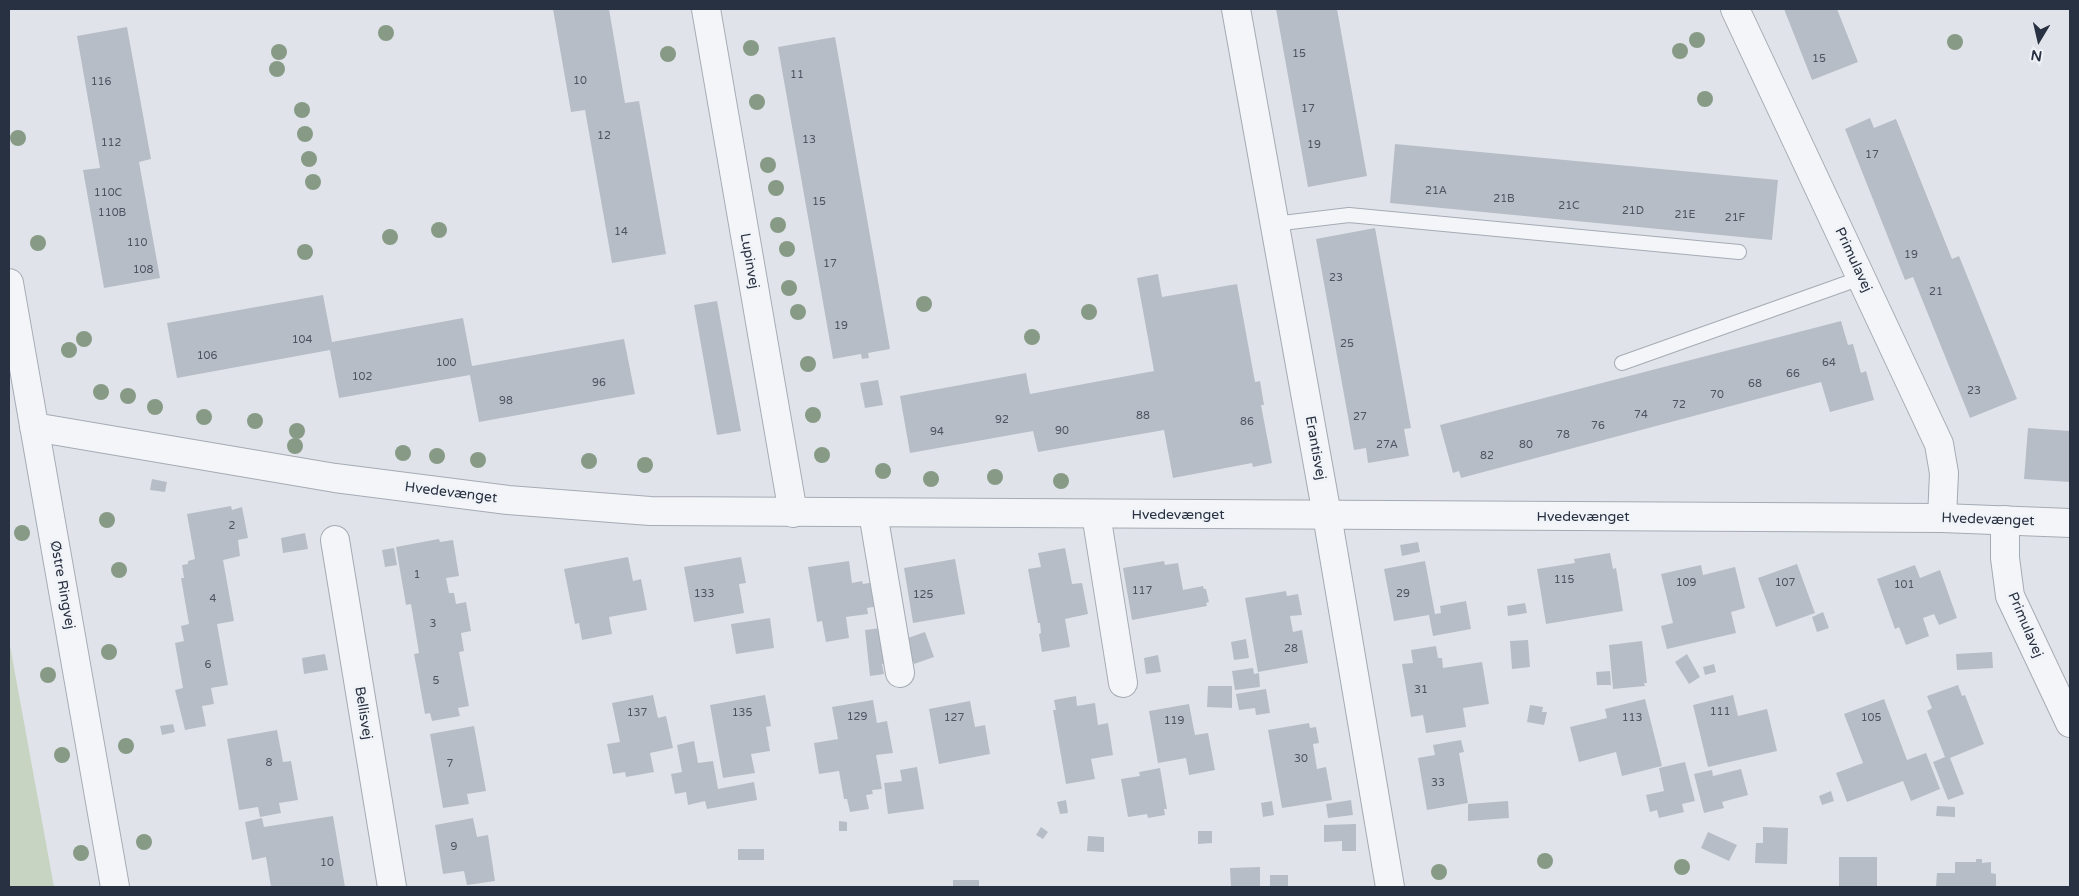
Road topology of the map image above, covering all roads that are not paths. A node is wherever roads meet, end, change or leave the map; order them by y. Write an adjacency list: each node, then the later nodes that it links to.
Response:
1 (706, 9): 10 (street, Lupinvej)
2 (1236, 9): 4 (street, Erantisvej)
3 (1735, 9): 6 (street, Primulavej)
4 (1274, 224): 5 (lane); 13 (street, Erantisvej)
5 (1739, 252)
6 (1861, 278): 8 (lane); 14 (street, Primulavej)
7 (9, 283): 9 (street, Østre Ringvej)
8 (1622, 363)
9 (34, 427): 10 (street, Hvedevænget); 21 (street, Østre Ringvej)
10 (792, 513): 11 (street, Hvedevænget)
11 (873, 514): 12 (street, Hvedevænget); 18 (street)
12 (1096, 514): 13 (street, Hvedevænget); 19 (street)
13 (1327, 515): 14 (street, Hvedevænget); 23 (street, Erantisvej)
14 (1942, 518): 15 (street, Hvedevænget)
15 (2005, 520): 16 (street, Hvedevænget); 20 (street, Primulavej)
16 (2070, 523)
17 (335, 540): 22 (street, Bellisvej)
18 (900, 672)
19 (1122, 682)
20 (2070, 723)
21 (114, 887)
22 (392, 887)
23 (1390, 887)

